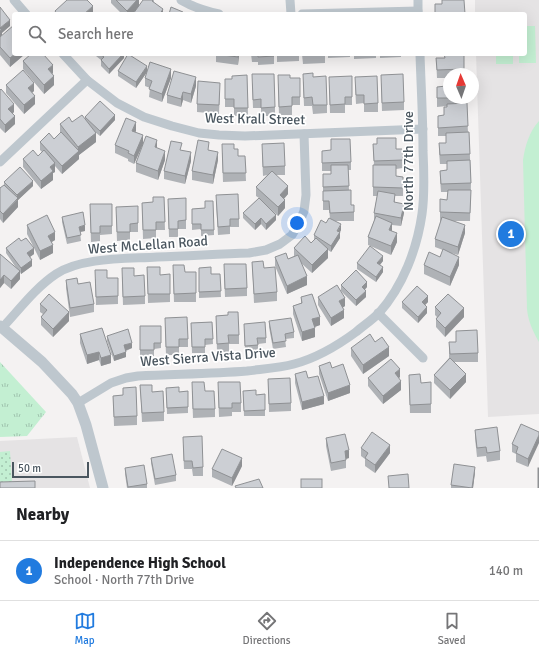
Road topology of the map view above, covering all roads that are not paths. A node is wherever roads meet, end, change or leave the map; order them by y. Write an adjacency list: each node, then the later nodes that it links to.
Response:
1 (14, 0): 5 (street)
2 (181, 0): 6 (street)
3 (290, 0): 7 (street)
4 (418, 0): 8 (street)
5 (24, 12)
6 (208, 12)
7 (291, 12)
8 (418, 12)
9 (65, 56): 11 (street, West Krall Street)
10 (420, 56): 12 (street, North 77th Drive)
11 (87, 80): 13 (street, West Krall Street); 14 (street)
12 (423, 129): 13 (street, West Krall Street); 15 (street, North 77th Drive)
13 (304, 134): 16 (street, West McLellan Road)
14 (0, 162)
15 (378, 313): 17 (street); 18 (street, West Sierra Vista Drive)
16 (1, 327): 18 (street)
17 (423, 358)
18 (78, 403): 19 (street)
19 (103, 488)

